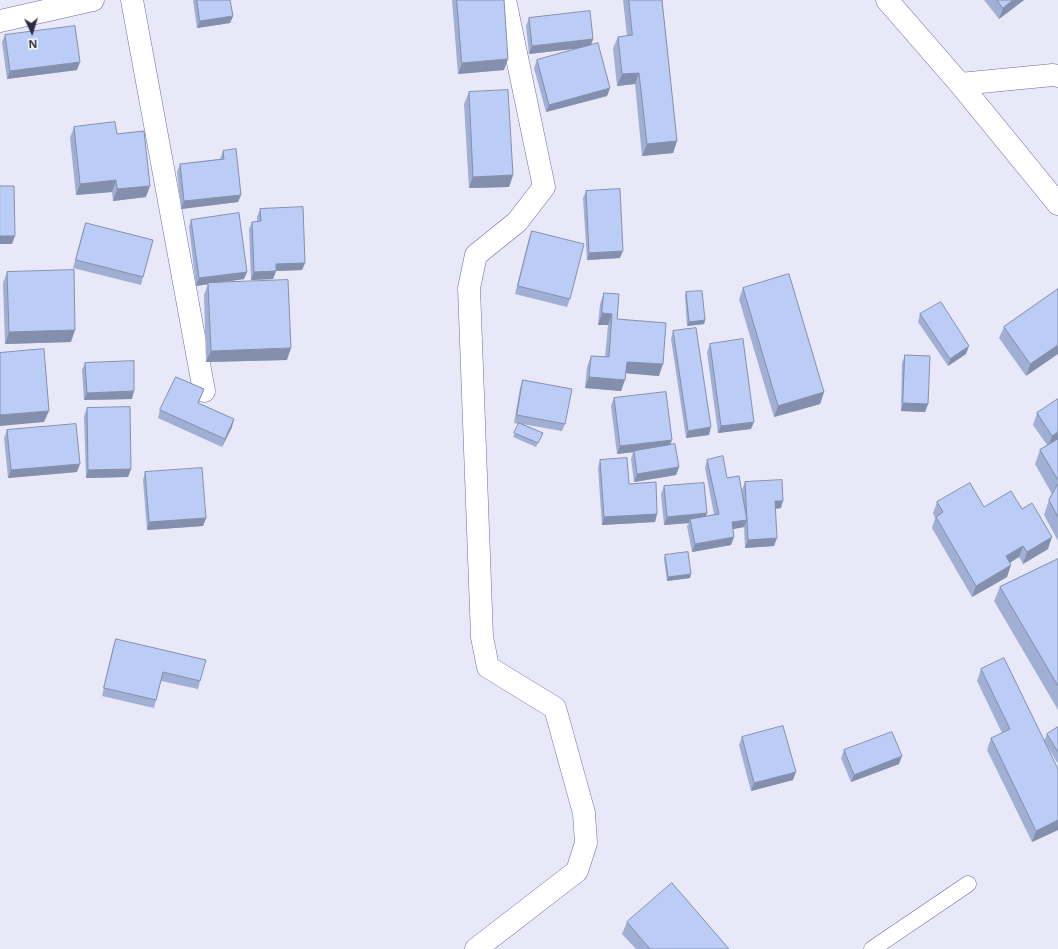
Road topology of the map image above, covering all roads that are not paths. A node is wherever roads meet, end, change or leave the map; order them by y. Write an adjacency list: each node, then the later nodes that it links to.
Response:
1 (93, 0): 5 (street)
2 (132, 0): 9 (street)
3 (505, 0): 11 (street)
4 (887, 0): 7 (street)
5 (0, 21)
6 (1058, 76): 7 (street)
7 (960, 84): 8 (street)
8 (1058, 204)
9 (204, 391)
10 (968, 884): 12 (lane)
11 (476, 949)
12 (872, 949)

